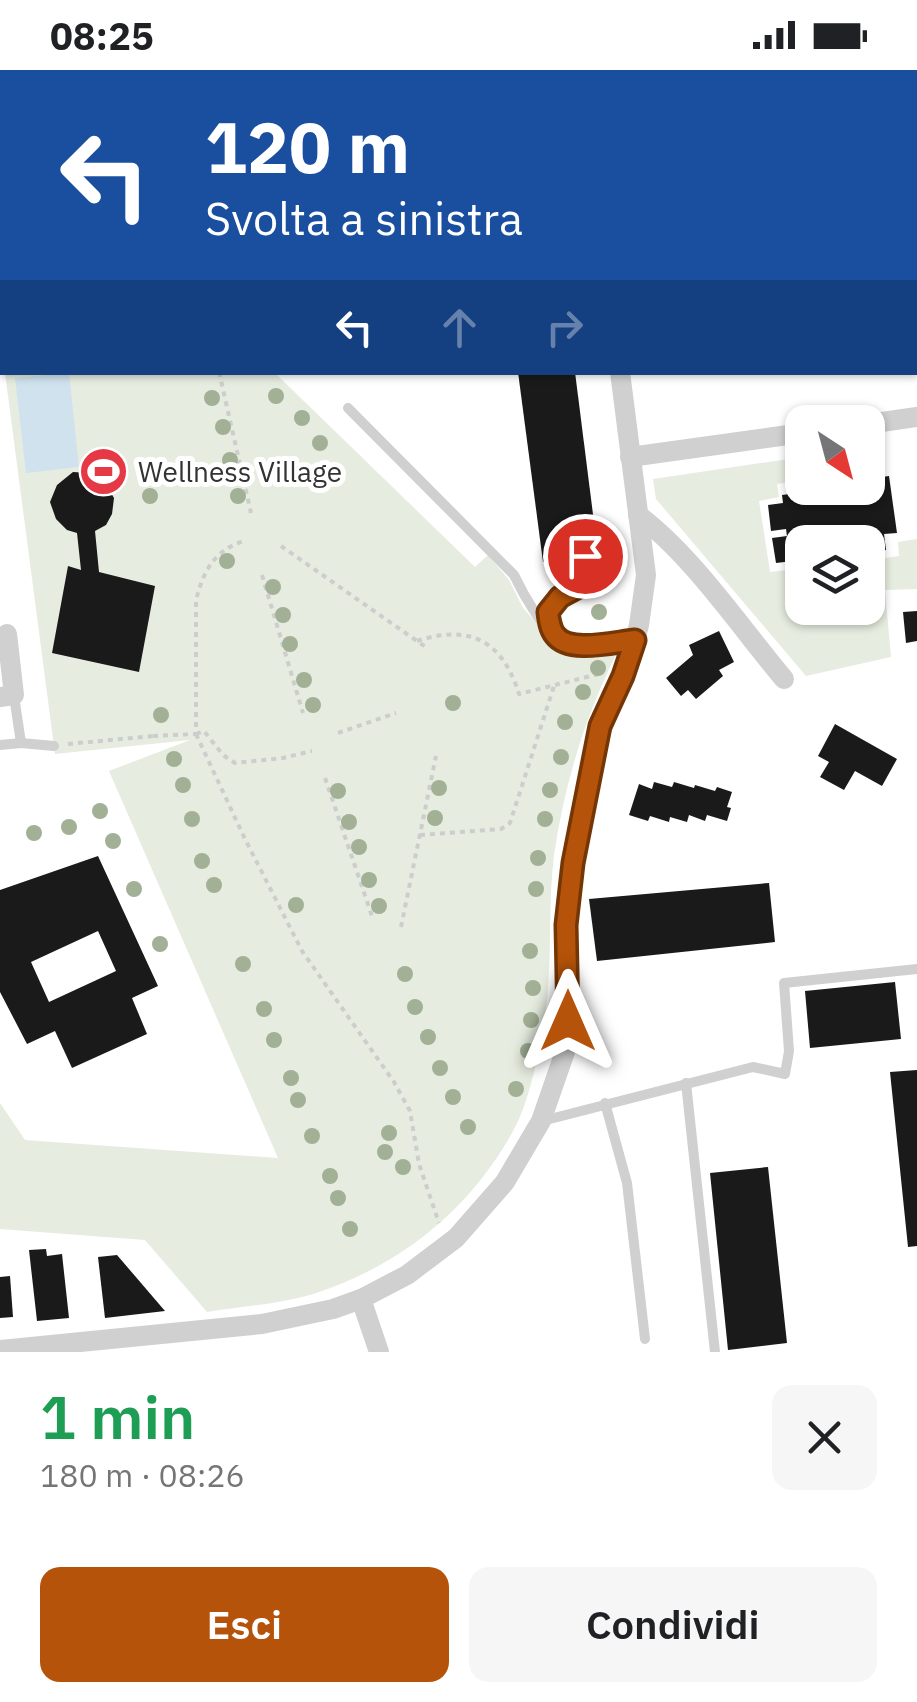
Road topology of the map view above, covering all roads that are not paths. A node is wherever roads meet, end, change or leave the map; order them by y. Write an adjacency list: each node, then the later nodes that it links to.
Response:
1 (620, 375): 6 (street)
2 (348, 408): 9 (lane)
3 (917, 417): 4 (street)
4 (885, 422)
5 (785, 435): 6 (street)
6 (630, 456): 7 (street)
7 (638, 514): 11 (street); 12 (street)
8 (585, 556): 9 (lane)
9 (552, 631): 11 (lane)
10 (7, 634): 13 (street)
11 (635, 640): 20 (street)
12 (784, 680)
13 (7, 696): 14 (lane)
14 (21, 743): 15 (lane); 16 (lane)
15 (0, 745)
16 (54, 746)
17 (917, 969): 18 (lane)
18 (686, 1083): 19 (lane); 25 (lane)
19 (605, 1103): 20 (lane); 22 (lane)
20 (542, 1121): 21 (street)
21 (361, 1299): 23 (street); 24 (street)
22 (645, 1338)
23 (0, 1350)
24 (379, 1352)
25 (715, 1352)

